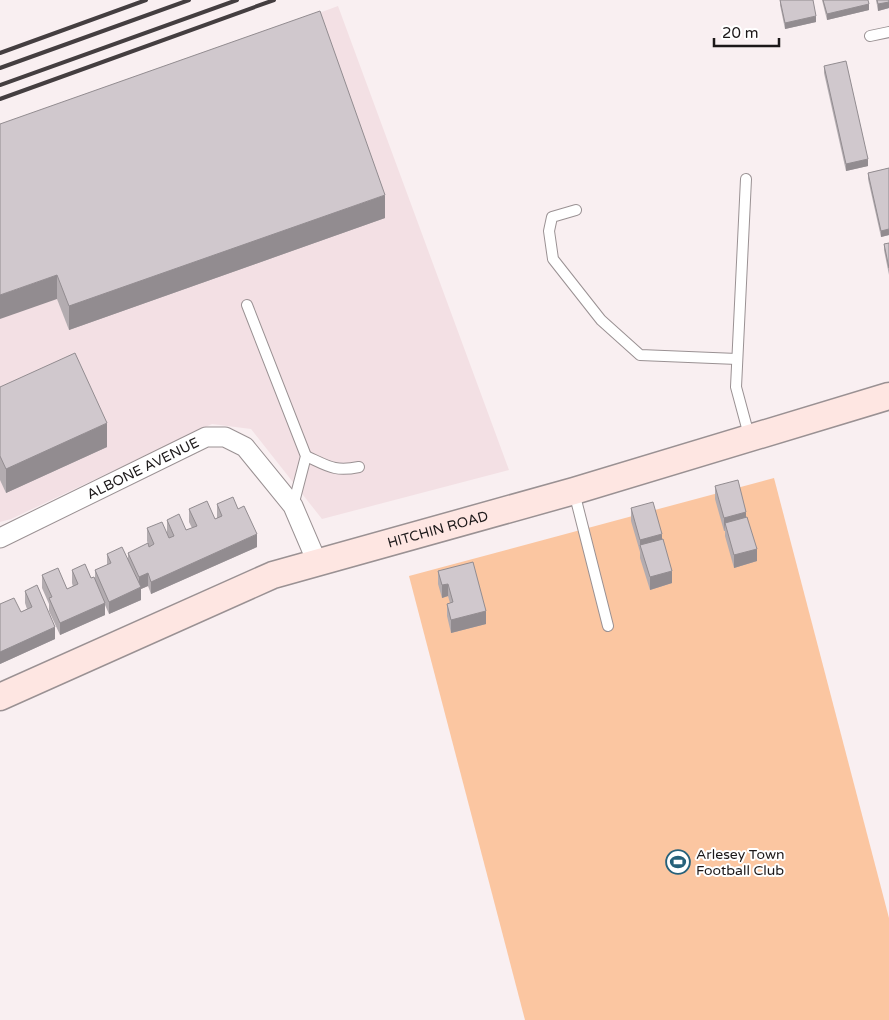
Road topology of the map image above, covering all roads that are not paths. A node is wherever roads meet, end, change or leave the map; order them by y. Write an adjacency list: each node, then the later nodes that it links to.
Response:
1 (889, 32): 2 (lane)
2 (870, 36)
3 (746, 179): 6 (lane)
4 (576, 210): 6 (lane)
5 (247, 305): 9 (lane)
6 (737, 359): 8 (lane)
7 (889, 396): 8 (street, HITCHIN ROAD)
8 (750, 438): 11 (street, HITCHIN ROAD)
9 (306, 456): 10 (lane); 12 (lane)
10 (359, 467)
11 (574, 491): 14 (street, HITCHIN ROAD); 15 (lane)
12 (293, 506): 13 (street, ALBONE AVENUE); 14 (street, ALBONE AVENUE)
13 (0, 538)
14 (317, 562): 16 (street, HITCHIN ROAD)
15 (608, 626)
16 (0, 698)

